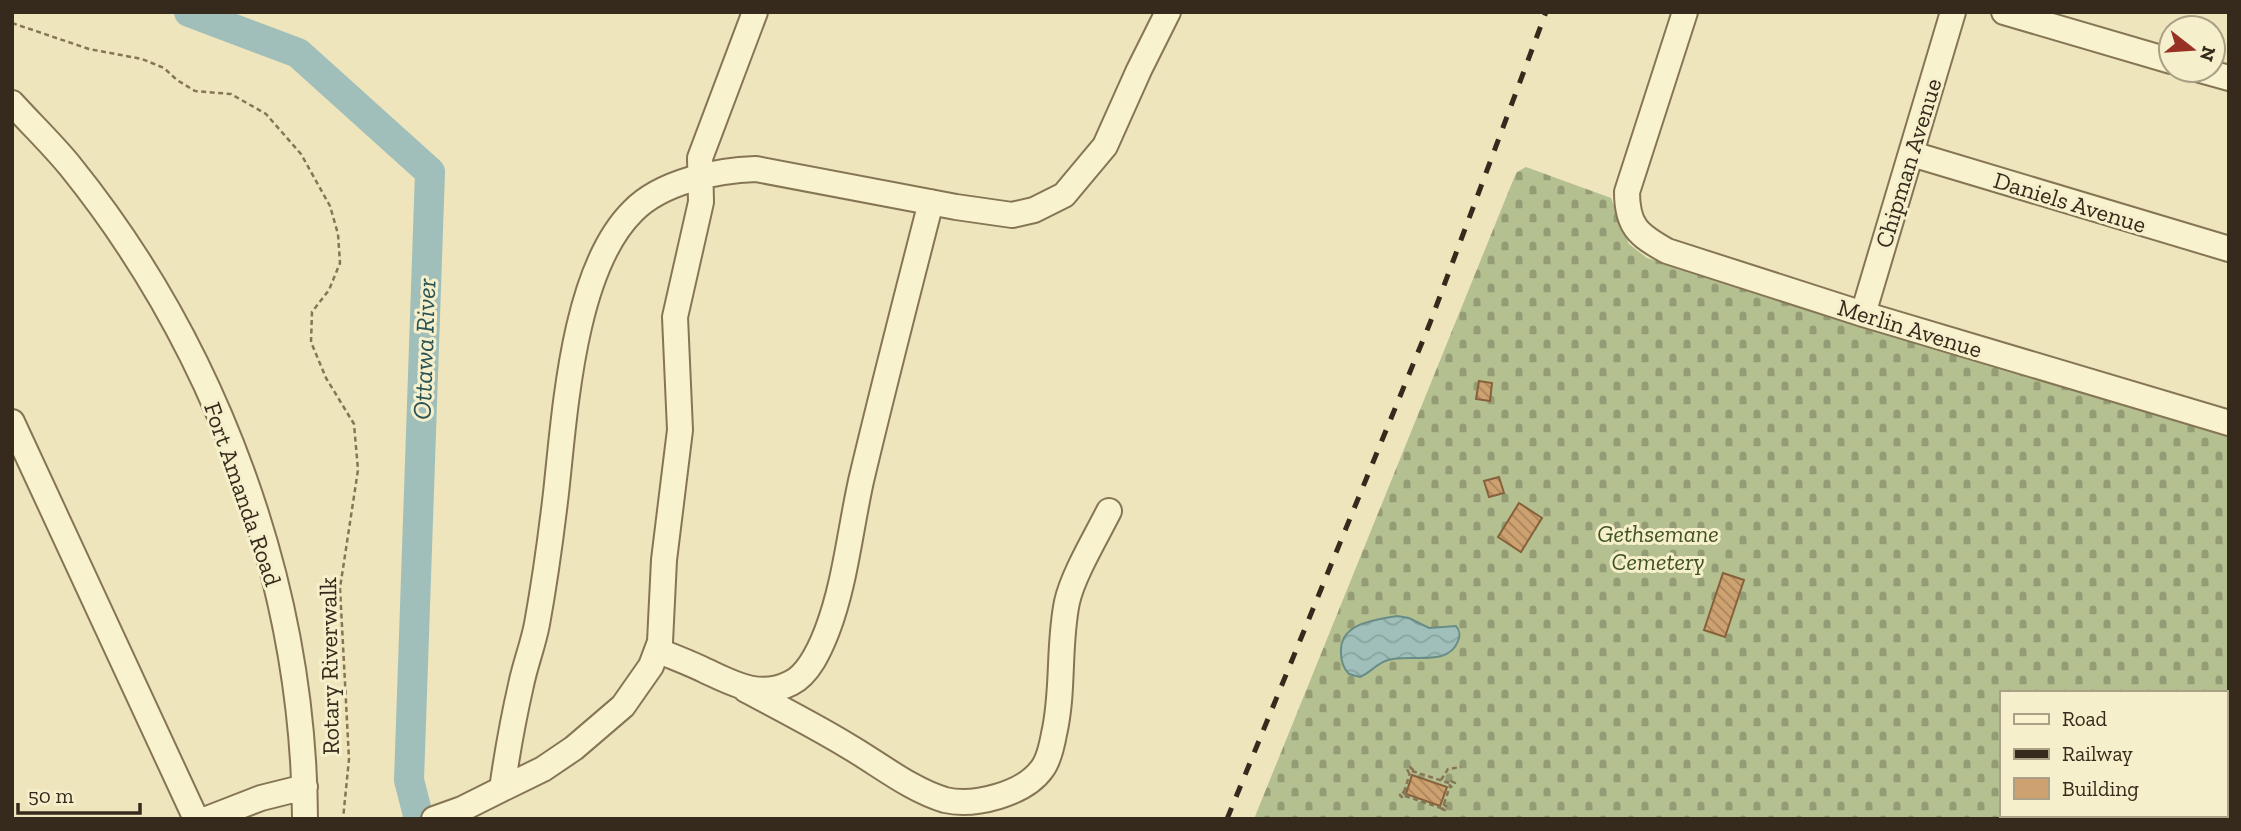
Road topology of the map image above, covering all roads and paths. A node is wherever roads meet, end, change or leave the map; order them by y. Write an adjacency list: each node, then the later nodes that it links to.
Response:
1 (755, 12): 10 (street)
2 (1168, 12): 11 (street)
3 (1685, 12): 13 (street, Merlin Avenue)
4 (1953, 12): 9 (street, Chipman Avenue)
5 (2004, 12): 7 (street)
6 (12, 23): 26 (path, Rotary Riverwalk)
7 (2157, 57)
8 (12, 103): 21 (street, Fort Amanda Road)
9 (1912, 154): 12 (street, Daniels Avenue); 13 (street, Chipman Avenue)
10 (700, 178): 11 (street); 17 (street); 22 (street)
11 (931, 202): 18 (street)
12 (2229, 249)
13 (1863, 314): 15 (street, Merlin Avenue)
14 (12, 422): 23 (street)
15 (2229, 423)
16 (1109, 511): 18 (street)
17 (657, 650): 18 (street); 22 (street)
18 (743, 688)
19 (1461, 767): 20 (path)
20 (1441, 780): 20 (path)
21 (305, 787): 24 (street); 25 (street, Fort Amanda Road)
22 (502, 789): 27 (street)
23 (196, 819)
24 (207, 819)
25 (305, 819)
26 (343, 819)
27 (435, 819)

